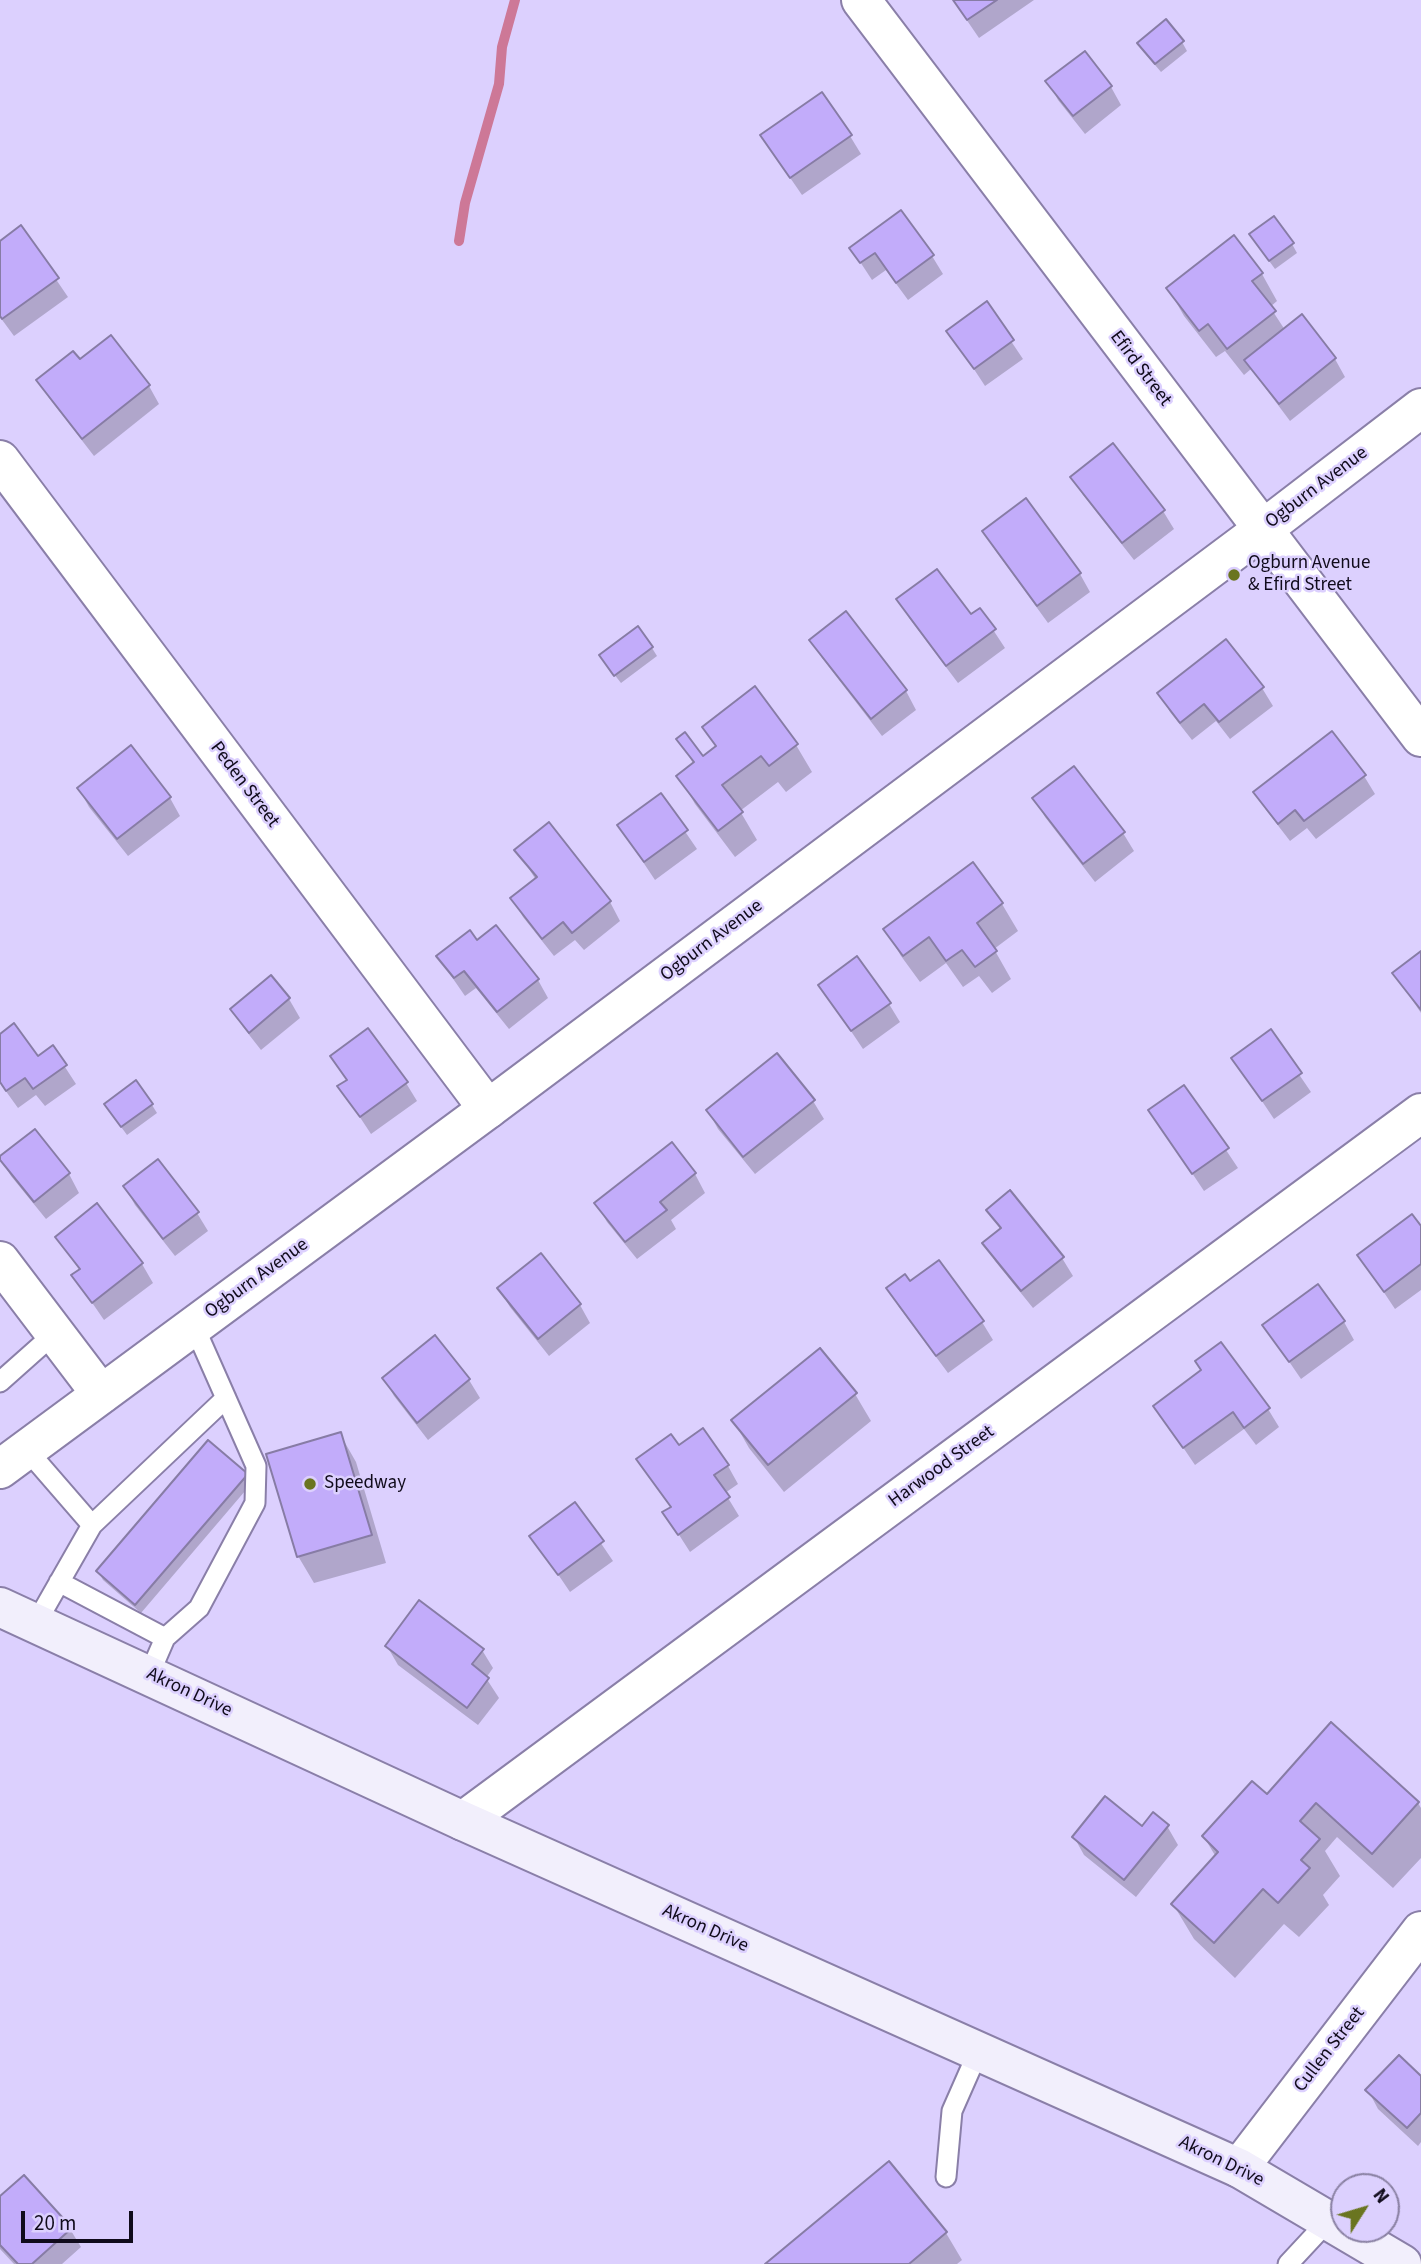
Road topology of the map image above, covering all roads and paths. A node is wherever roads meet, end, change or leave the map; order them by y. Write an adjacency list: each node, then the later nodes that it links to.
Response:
1 (861, 0): 4 (street, Efird Street)
2 (1421, 408): 4 (street, Ogburn Avenue)
3 (0, 460): 6 (street, Peden Street)
4 (1262, 530): 5 (street, Efird Street); 6 (street, Ogburn Avenue)
5 (1421, 737)
6 (488, 1110): 9 (street, Ogburn Avenue)
7 (1421, 1113): 21 (street, Harwood Street)
8 (0, 1261): 10 (street)
9 (194, 1326): 12 (street, Ogburn Avenue); 13 (lane)
10 (55, 1333): 11 (lane); 12 (street)
11 (0, 1382)
12 (101, 1394): 14 (street, Ogburn Avenue)
13 (226, 1398): 15 (lane); 19 (lane)
14 (9, 1458): 15 (lane)
15 (92, 1525): 16 (lane)
16 (59, 1582): 18 (lane); 19 (lane)
17 (0, 1607): 18 (main road, Akron Drive)
18 (36, 1623): 20 (main road, Akron Drive)
19 (165, 1638): 20 (lane)
20 (149, 1675): 21 (main road, Akron Drive)
21 (463, 1821): 23 (main road, Akron Drive)
22 (1421, 1931): 24 (street, Cullen Street)
23 (978, 2052): 24 (main road, Akron Drive); 25 (lane)
24 (1239, 2168): 26 (main road, Akron Drive)
25 (946, 2177)
26 (1328, 2221): 27 (lane); 28 (main road, Akron Drive)
27 (1288, 2264)
28 (1402, 2264)

